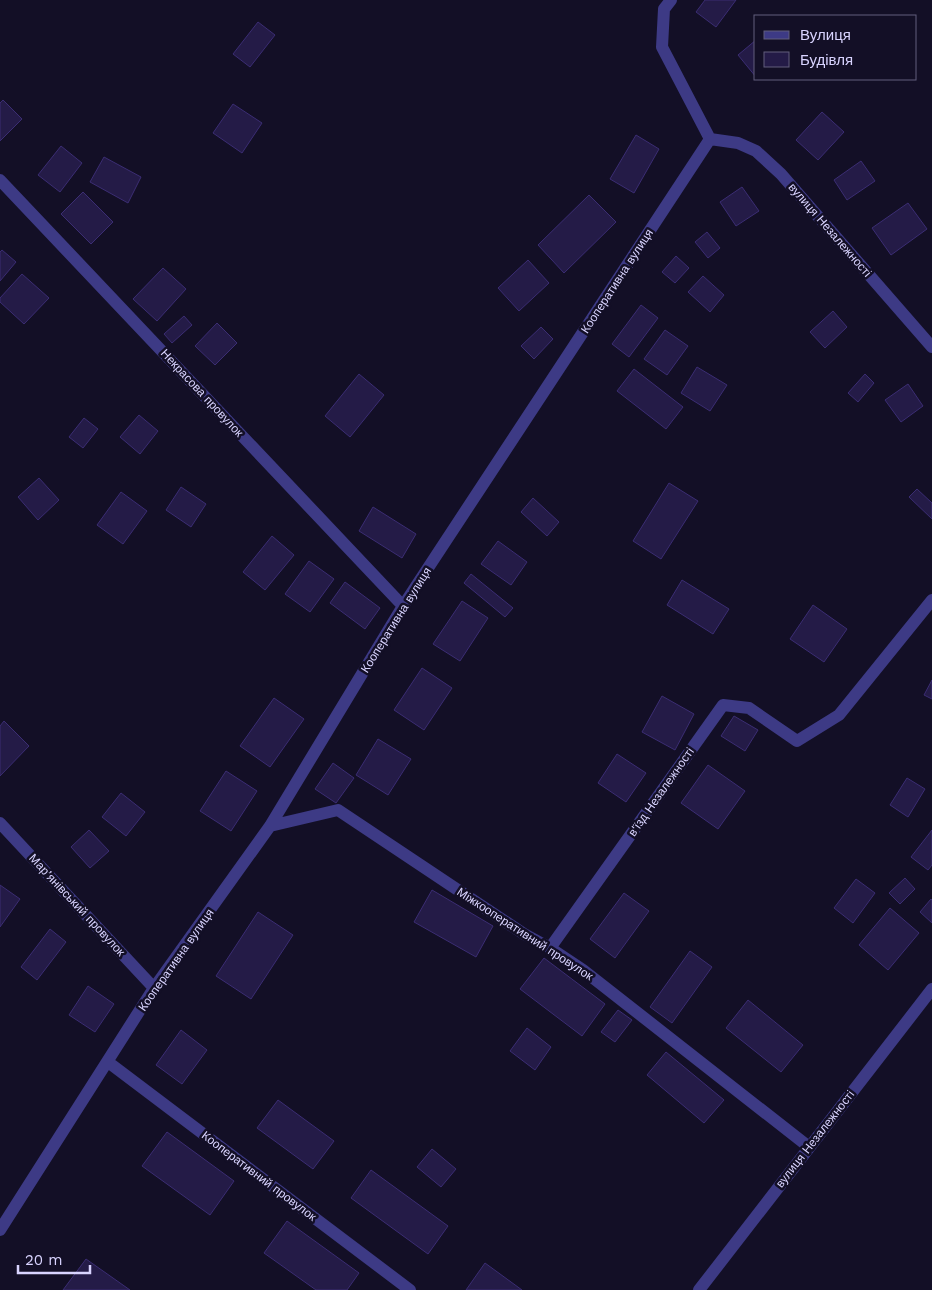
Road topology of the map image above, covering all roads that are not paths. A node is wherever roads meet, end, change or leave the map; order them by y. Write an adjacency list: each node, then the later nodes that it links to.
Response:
1 (671, 0): 2 (street)
2 (710, 139): 4 (street, вулиця Незалежності); 6 (street, Кооперативна вулиця)
3 (0, 180): 6 (street, Некрасова провулок)
4 (932, 347)
5 (932, 600): 9 (street, в'їзд Незалежності)
6 (403, 606): 8 (street, Кооперативна вулиця)
7 (0, 822): 10 (street, Мар’янівський провулок)
8 (270, 826): 9 (street, Міжкооперативний провулок); 10 (street, Кооперативна вулиця)
9 (550, 948): 13 (street, Міжкооперативний провулок)
10 (154, 988): 12 (street, Кооперативна вулиця)
11 (932, 989): 13 (street, вулиця Незалежності)
12 (108, 1062): 14 (street, Кооперативна вулиця); 15 (street, Кооперативний провулок)
13 (809, 1147): 16 (street, вулиця Незалежності)
14 (0, 1230)
15 (410, 1290)
16 (699, 1290)

